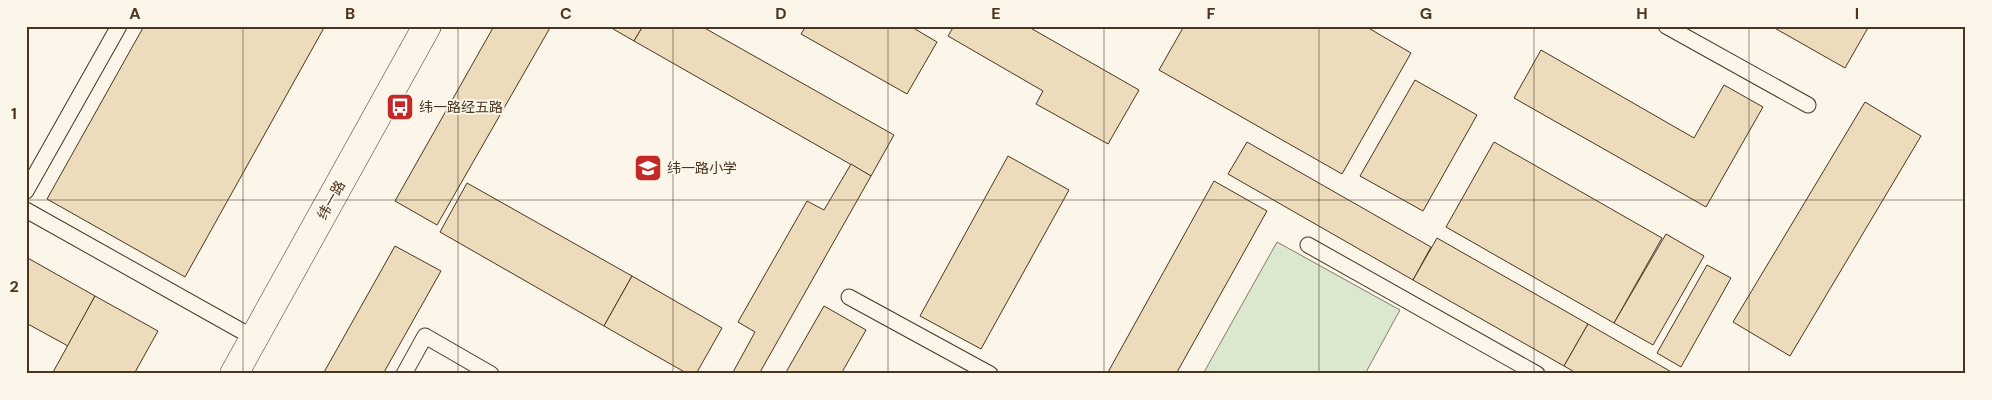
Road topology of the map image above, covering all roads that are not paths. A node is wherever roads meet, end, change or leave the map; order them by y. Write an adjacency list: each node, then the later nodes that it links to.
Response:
1 (119, 26): 5 (lane)
2 (427, 26): 9 (street, 纬一路)
3 (1666, 26): 4 (lane)
4 (1808, 105)
5 (26, 191)
6 (26, 210): 9 (lane)
7 (1308, 245): 10 (lane)
8 (849, 297): 14 (lane)
9 (254, 338): 11 (street, 纬一路)
10 (1534, 373)
11 (234, 374)
12 (404, 374): 13 (lane)
13 (491, 374)
14 (990, 374)

